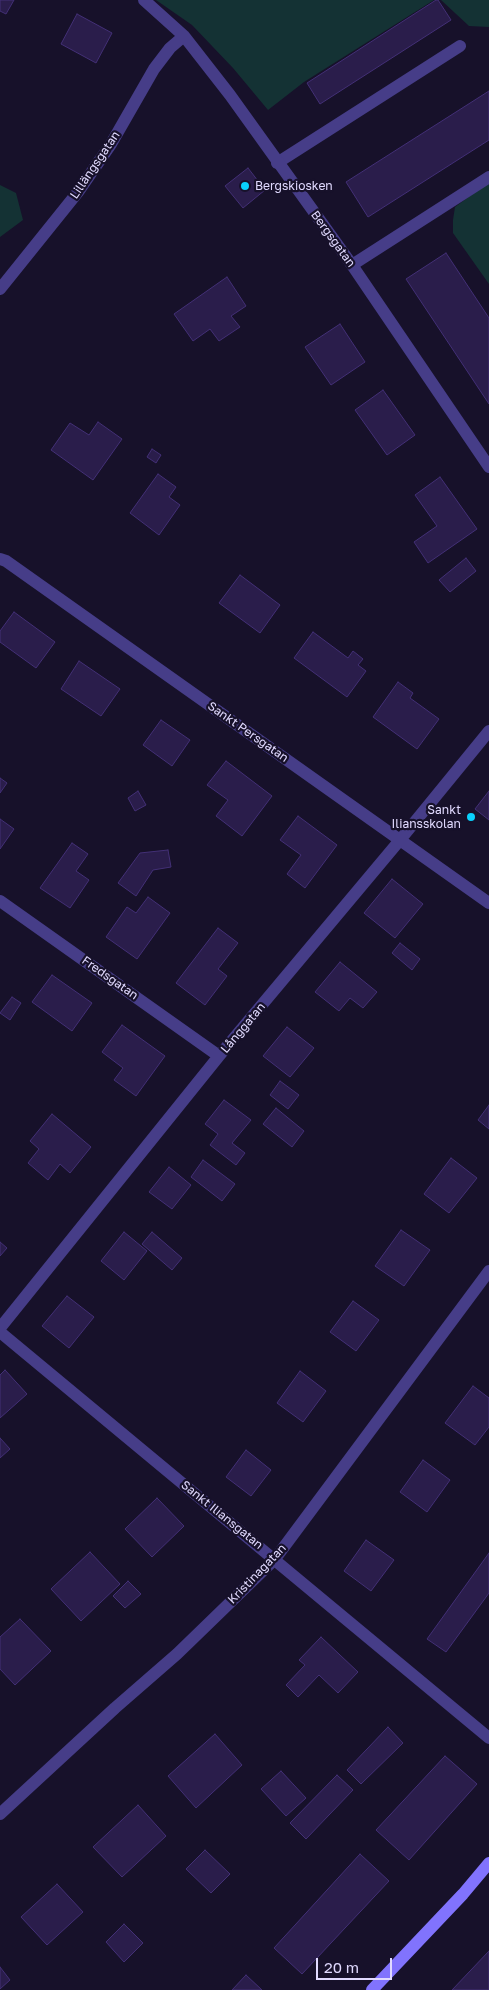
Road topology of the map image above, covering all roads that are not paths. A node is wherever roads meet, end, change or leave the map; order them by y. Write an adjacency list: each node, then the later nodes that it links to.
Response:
1 (144, 0): 2 (street, Bergsgatan)
2 (184, 36): 4 (street, Bergsgatan); 7 (street, Lillängsgatan)
3 (460, 46): 4 (street)
4 (277, 163): 6 (street, Bergsgatan)
5 (489, 177): 6 (street)
6 (352, 265): 8 (street, Bergsgatan)
7 (0, 289)
8 (489, 467)
9 (3, 560): 11 (street, Sankt Persgatan)
10 (489, 731): 11 (street, Långgatan)
11 (400, 840): 13 (street, Sankt Persgatan); 14 (street, Långgatan)
12 (0, 901): 14 (street, Fredsgatan)
13 (489, 903)
14 (219, 1056): 16 (street, Långgatan)
15 (489, 1271): 18 (street, Kristinagatan)
16 (0, 1328)
17 (0, 1332): 18 (street, Sankt Iliansgatan)
18 (275, 1558): 19 (street, Sankt Iliansgatan); 20 (street, Kristinagatan)
19 (489, 1738)
20 (0, 1814)
21 (489, 1863): 22 (main road)
22 (372, 1990)

